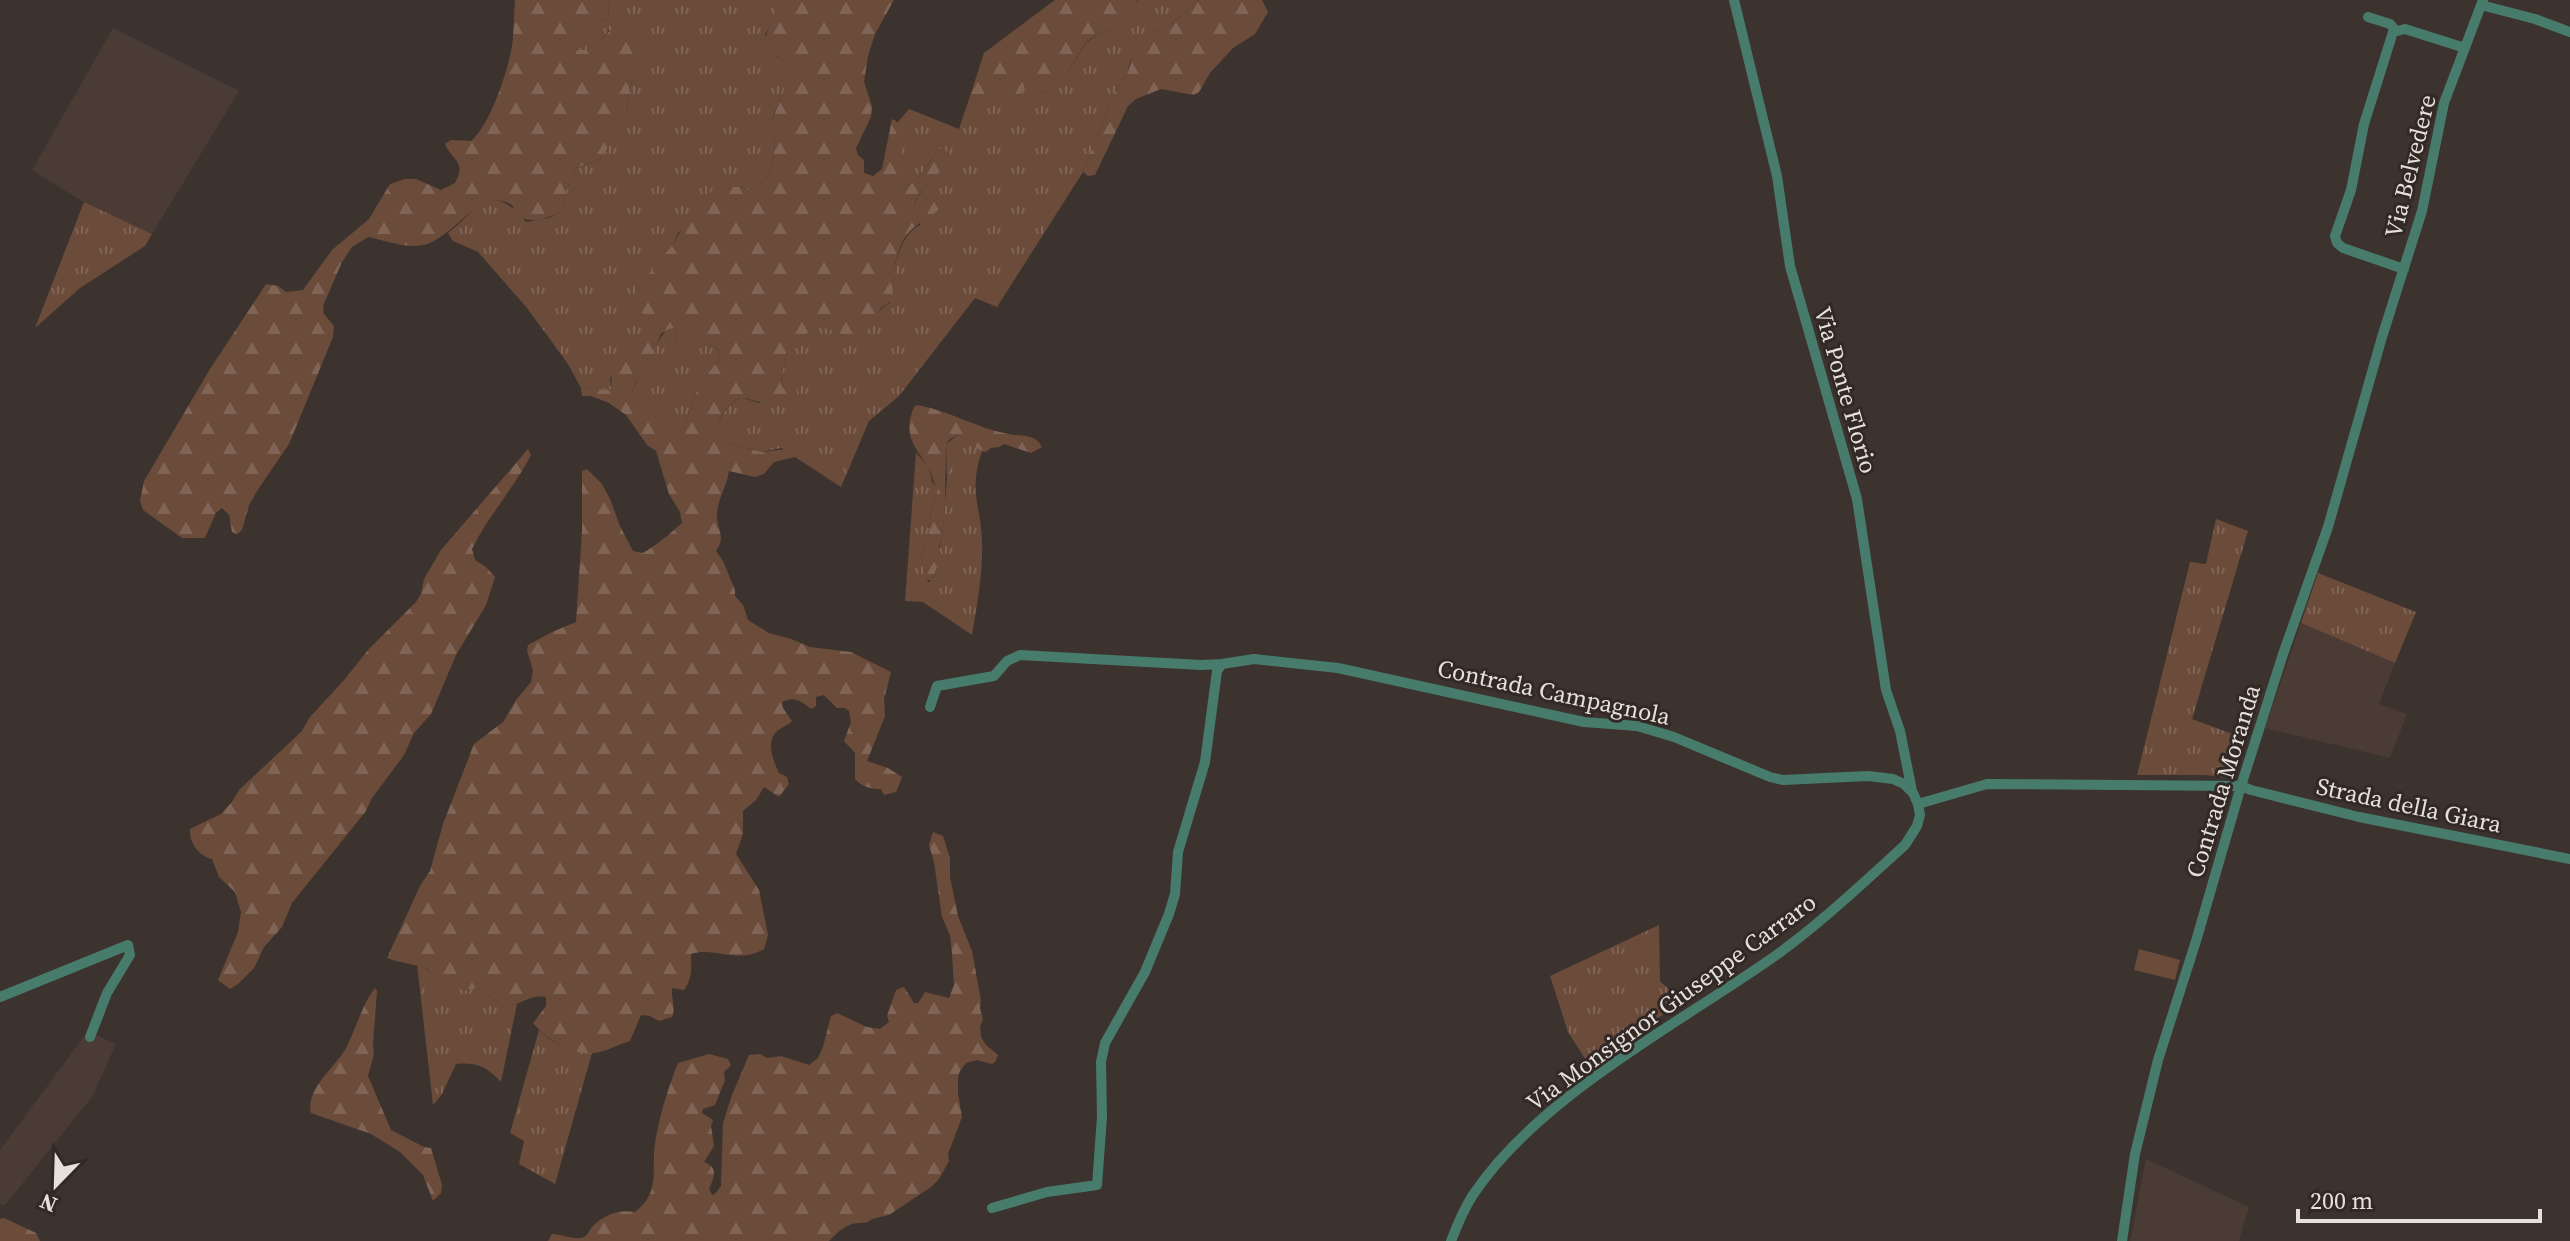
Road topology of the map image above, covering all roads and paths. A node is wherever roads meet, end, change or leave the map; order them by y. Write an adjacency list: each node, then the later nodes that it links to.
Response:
1 (1734, 0): 12 (street, Via Ponte Florio)
2 (2482, 3): 5 (street, Via Belvedere); 6 (street, Via Belvedere)
3 (2368, 17): 4 (street)
4 (2396, 31): 6 (street); 7 (street)
5 (2570, 32)
6 (2465, 48): 7 (street, Via Belvedere)
7 (2404, 269): 8 (street, Via Belvedere)
8 (2382, 337): 11 (street, Contrada Moranda)
9 (1222, 664): 10 (street, Contrada Campagnola); 12 (street, Contrada Campagnola); 17 (street)
10 (930, 707)
11 (2241, 786): 13 (street); 14 (street, Strada della Giara); 19 (street, Contrada Moranda)
12 (1913, 793): 13 (street)
13 (1918, 804): 18 (street, Via Monsignor Giuseppe Carraro)
14 (2570, 859)
15 (0, 997): 16 (street)
16 (90, 1037)
17 (992, 1208)
18 (1451, 1241)
19 (2122, 1241)

